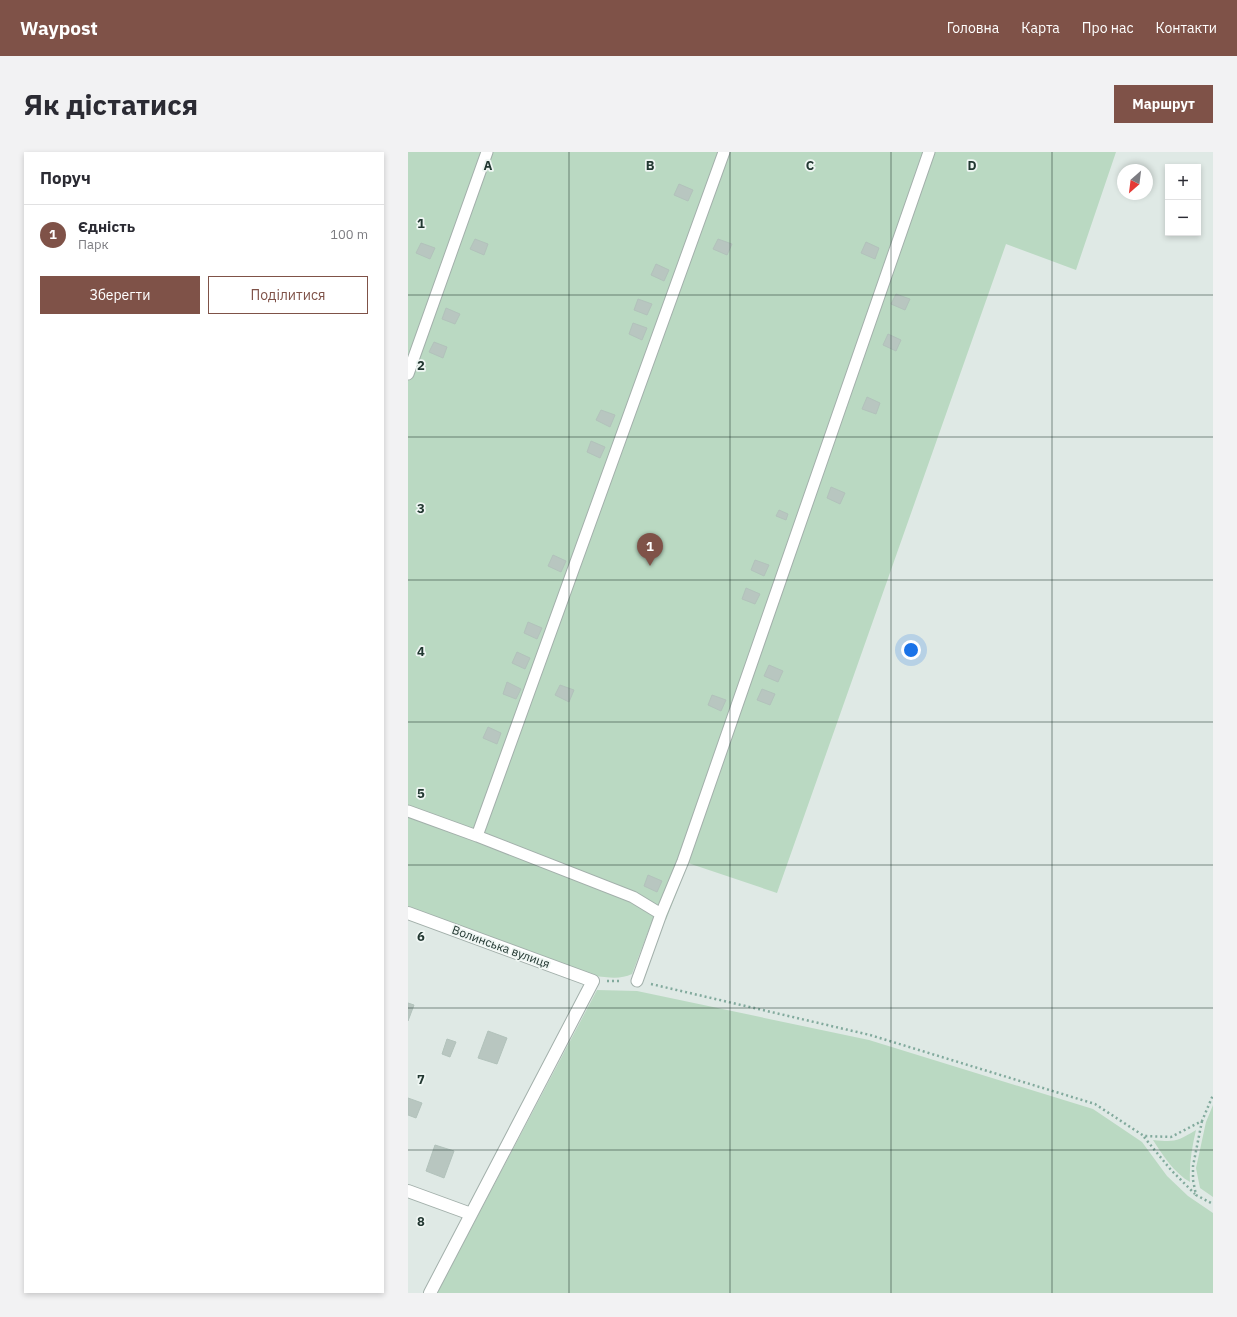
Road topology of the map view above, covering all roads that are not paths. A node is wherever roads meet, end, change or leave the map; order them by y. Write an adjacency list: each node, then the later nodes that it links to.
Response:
1 (487, 152): 4 (lane)
2 (724, 152): 6 (lane)
3 (929, 152): 8 (lane)
4 (408, 374)
5 (408, 811): 6 (lane)
6 (477, 836): 8 (lane)
7 (408, 913): 11 (street, Волинська вулиця)
8 (662, 914): 9 (lane)
9 (637, 981)
10 (408, 1191): 11 (street)
11 (471, 1214): 12 (street)
12 (430, 1293)

